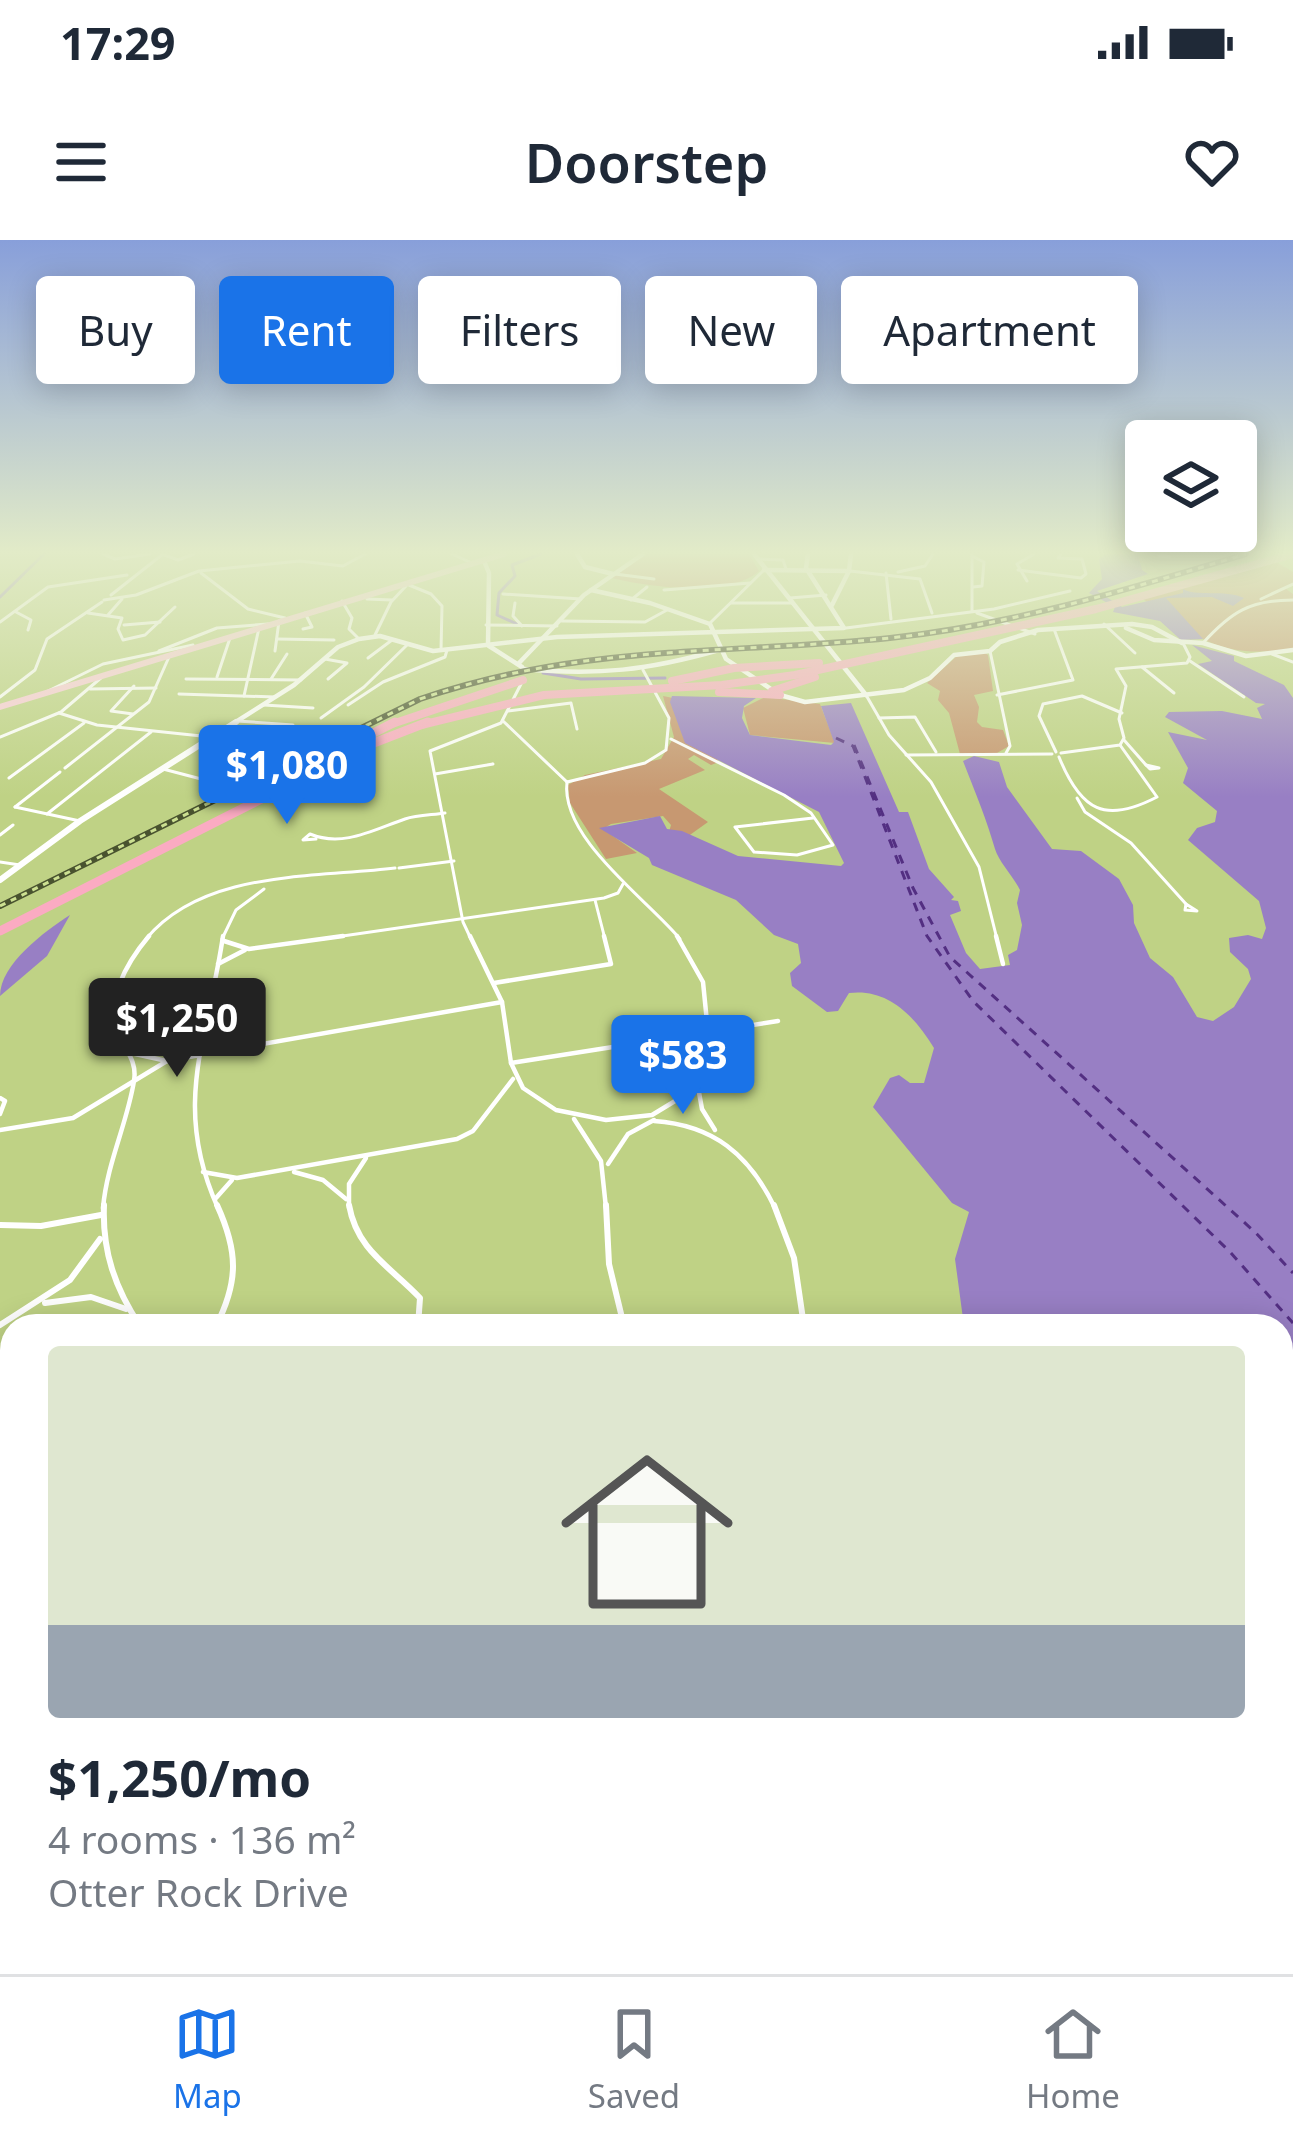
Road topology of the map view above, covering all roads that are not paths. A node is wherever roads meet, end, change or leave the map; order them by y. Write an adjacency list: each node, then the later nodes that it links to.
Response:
1 (53, 635): 71 (street)
2 (120, 635): 3 (street)
3 (146, 635)
4 (200, 635): 38 (street)
5 (239, 635): 22 (main road)
6 (258, 635): 58 (street)
7 (278, 635): 24 (street)
8 (355, 635): 25 (street)
9 (375, 635): 25 (main road); 27 (main road)
10 (444, 635): 33 (street)
11 (487, 635): 32 (main road)
12 (549, 635): 23 (main road)
13 (715, 635): 23 (main road); 34 (main road)
14 (819, 635): 69 (main road)
15 (992, 635): 48 (highway)
16 (992, 635): 48 (highway)
17 (1009, 635): 37 (main road)
18 (1053, 635): 68 (street)
19 (1118, 635): 39 (street)
20 (1139, 635): 28 (main road)
21 (1208, 635): 29 (street)
22 (230, 638): 30 (main road); 55 (street)
23 (547, 638): 32 (main road); 51 (main road)
24 (277, 639): 26 (street); 36 (street)
25 (359, 639): 44 (main road)
26 (334, 640)
27 (392, 640): 31 (main road); 43 (street)
28 (1184, 643): 29 (main road); 46 (street)
29 (1202, 643): 41 (main road)
30 (207, 645): 38 (street); 42 (main road)
31 (407, 645): 33 (main road); 82 (street)
32 (488, 645): 33 (main road); 51 (main road)
33 (444, 650): 76 (street)
34 (719, 650): 45 (main road); 60 (main road)
35 (1293, 650): 41 (main road)
36 (275, 651)
37 (990, 651): 68 (street); 69 (main road)
38 (159, 652): 66 (street)
39 (1135, 653)
40 (287, 654): 56 (street)
41 (1272, 654): 47 (street)
42 (169, 657): 53 (main road); 62 (street)
43 (368, 658)
44 (325, 659): 57 (street); 59 (main road)
45 (729, 661): 50 (main road); 52 (highway)
46 (1190, 661): 49 (street); 73 (street)
47 (1293, 662)
48 (844, 663): 50 (highway); 60 (highway); 64 (highway)
49 (1142, 667): 65 (street); 80 (street)
50 (740, 668): 52 (highway); 64 (main road)
51 (522, 671): 60 (main road); 74 (street); 109 (highway)
52 (705, 674): 60 (highway)
53 (102, 677): 63 (street); 66 (main road)
54 (185, 679): 55 (street)
55 (216, 679): 58 (street)
56 (271, 679): 58 (street); 59 (street)
57 (328, 679)
58 (249, 680): 70 (street)
59 (301, 680): 72 (main road)
60 (652, 683): 64 (highway); 74 (highway); 74 (highway); 94 (street)
61 (134, 686): 62 (street); 63 (street); 81 (street)
62 (156, 688): 81 (street)
63 (88, 689): 79 (street)
64 (777, 693): 69 (main road)
65 (1174, 693)
66 (42, 694): 77 (main road)
67 (179, 694): 70 (street)
68 (998, 694): 99 (street)
69 (866, 695): 83 (street)
70 (244, 696): 72 (street)
71 (0, 697)
72 (275, 697): 75 (main road)
73 (1244, 697)
74 (514, 699): 84 (street); 89 (street); 91 (highway); 109 (highway)
75 (264, 705): 78 (street); 85 (main road)
76 (348, 705)
77 (0, 707)
78 (313, 708)
79 (59, 712): 86 (street); 92 (street)
80 (1122, 713): 95 (street); 100 (street)
81 (133, 714): 88 (street)
82 (321, 718)
83 (879, 718): 98 (street); 101 (street)
84 (503, 721): 105 (street); 108 (street)
85 (237, 722): 87 (street); 93 (main road)
86 (84, 723): 88 (street); 107 (street)
87 (293, 725)
88 (116, 727): 90 (street); 112 (street)
89 (577, 729)
90 (152, 730): 93 (street); 112 (street)
91 (394, 733): 106 (highway); 132 (highway)
92 (0, 737)
93 (206, 739): 96 (street); 104 (main road)
94 (671, 739): 108 (street); 113 (street)
95 (1122, 743): 100 (street); 103 (street); 110 (street)
96 (254, 744): 97 (street); 104 (street)
97 (278, 744)
98 (936, 752)
99 (1006, 753): 100 (street); 101 (street)
100 (1057, 754): 110 (street)
101 (906, 755): 136 (street)
102 (487, 765): 105 (street)
103 (1146, 765)
104 (163, 769): 114 (main road)
105 (436, 774): 111 (street)
106 (311, 776)
107 (9, 778)
108 (568, 782): 124 (street)
109 (257, 793): 132 (highway)
110 (1077, 797): 130 (street)
111 (445, 813): 117 (street); 118 (street)
112 (47, 814): 114 (street)
113 (813, 818): 113 (street)
114 (80, 820): 120 (main road)
115 (0, 821): 116 (street)
116 (0, 835)
117 (316, 839)
118 (454, 861): 123 (street); 131 (street)
119 (0, 862): 120 (street)
120 (20, 865): 122 (main road)
121 (139, 869): 132 (highway)
122 (0, 880)
123 (274, 884): 125 (street); 128 (street)
124 (622, 884): 126 (street); 127 (street)
125 (238, 889): 128 (street); 141 (street)
126 (618, 893): 127 (street); 129 (street)
127 (638, 896): 140 (street)
128 (248, 898): 133 (street)
129 (595, 899): 131 (street); 137 (street)
130 (1186, 904)
131 (463, 918): 134 (street); 137 (street)
132 (0, 929)
133 (224, 941): 134 (street); 135 (street)
134 (248, 949): 135 (street)
135 (218, 964): 143 (street)
136 (1004, 964)
137 (494, 983): 138 (street)
138 (502, 1002): 142 (street); 145 (street)
139 (778, 1021): 140 (street)
140 (711, 1031): 145 (street); 148 (street)
141 (131, 1052): 144 (street); 147 (street)
142 (211, 1053)
143 (200, 1055): 144 (street); 156 (street)
144 (167, 1061): 147 (street)
145 (511, 1064): 146 (street)
146 (515, 1077): 149 (street); 153 (street)
147 (135, 1078): 151 (street); 160 (street)
148 (698, 1087): 150 (street); 152 (street)
149 (570, 1115): 150 (street); 154 (street)
150 (653, 1118): 152 (street); 154 (street)
151 (0, 1130)
152 (715, 1130): 170 (street)
153 (369, 1156): 155 (street); 159 (street)
154 (607, 1169): 169 (street)
155 (288, 1171): 157 (street); 159 (street)
156 (203, 1172): 157 (street); 158 (street)
157 (237, 1178): 158 (street)
158 (216, 1198): 167 (street)
159 (346, 1199): 168 (street)
160 (101, 1215): 161 (street); 162 (street)
161 (0, 1225)
162 (100, 1239): 163 (street); 164 (street)
163 (42, 1304): 164 (street); 165 (street)
164 (126, 1310): 166 (street)
165 (21, 1314)
166 (130, 1314)
167 (223, 1314)
168 (419, 1314)
169 (621, 1314)
170 (803, 1314)

